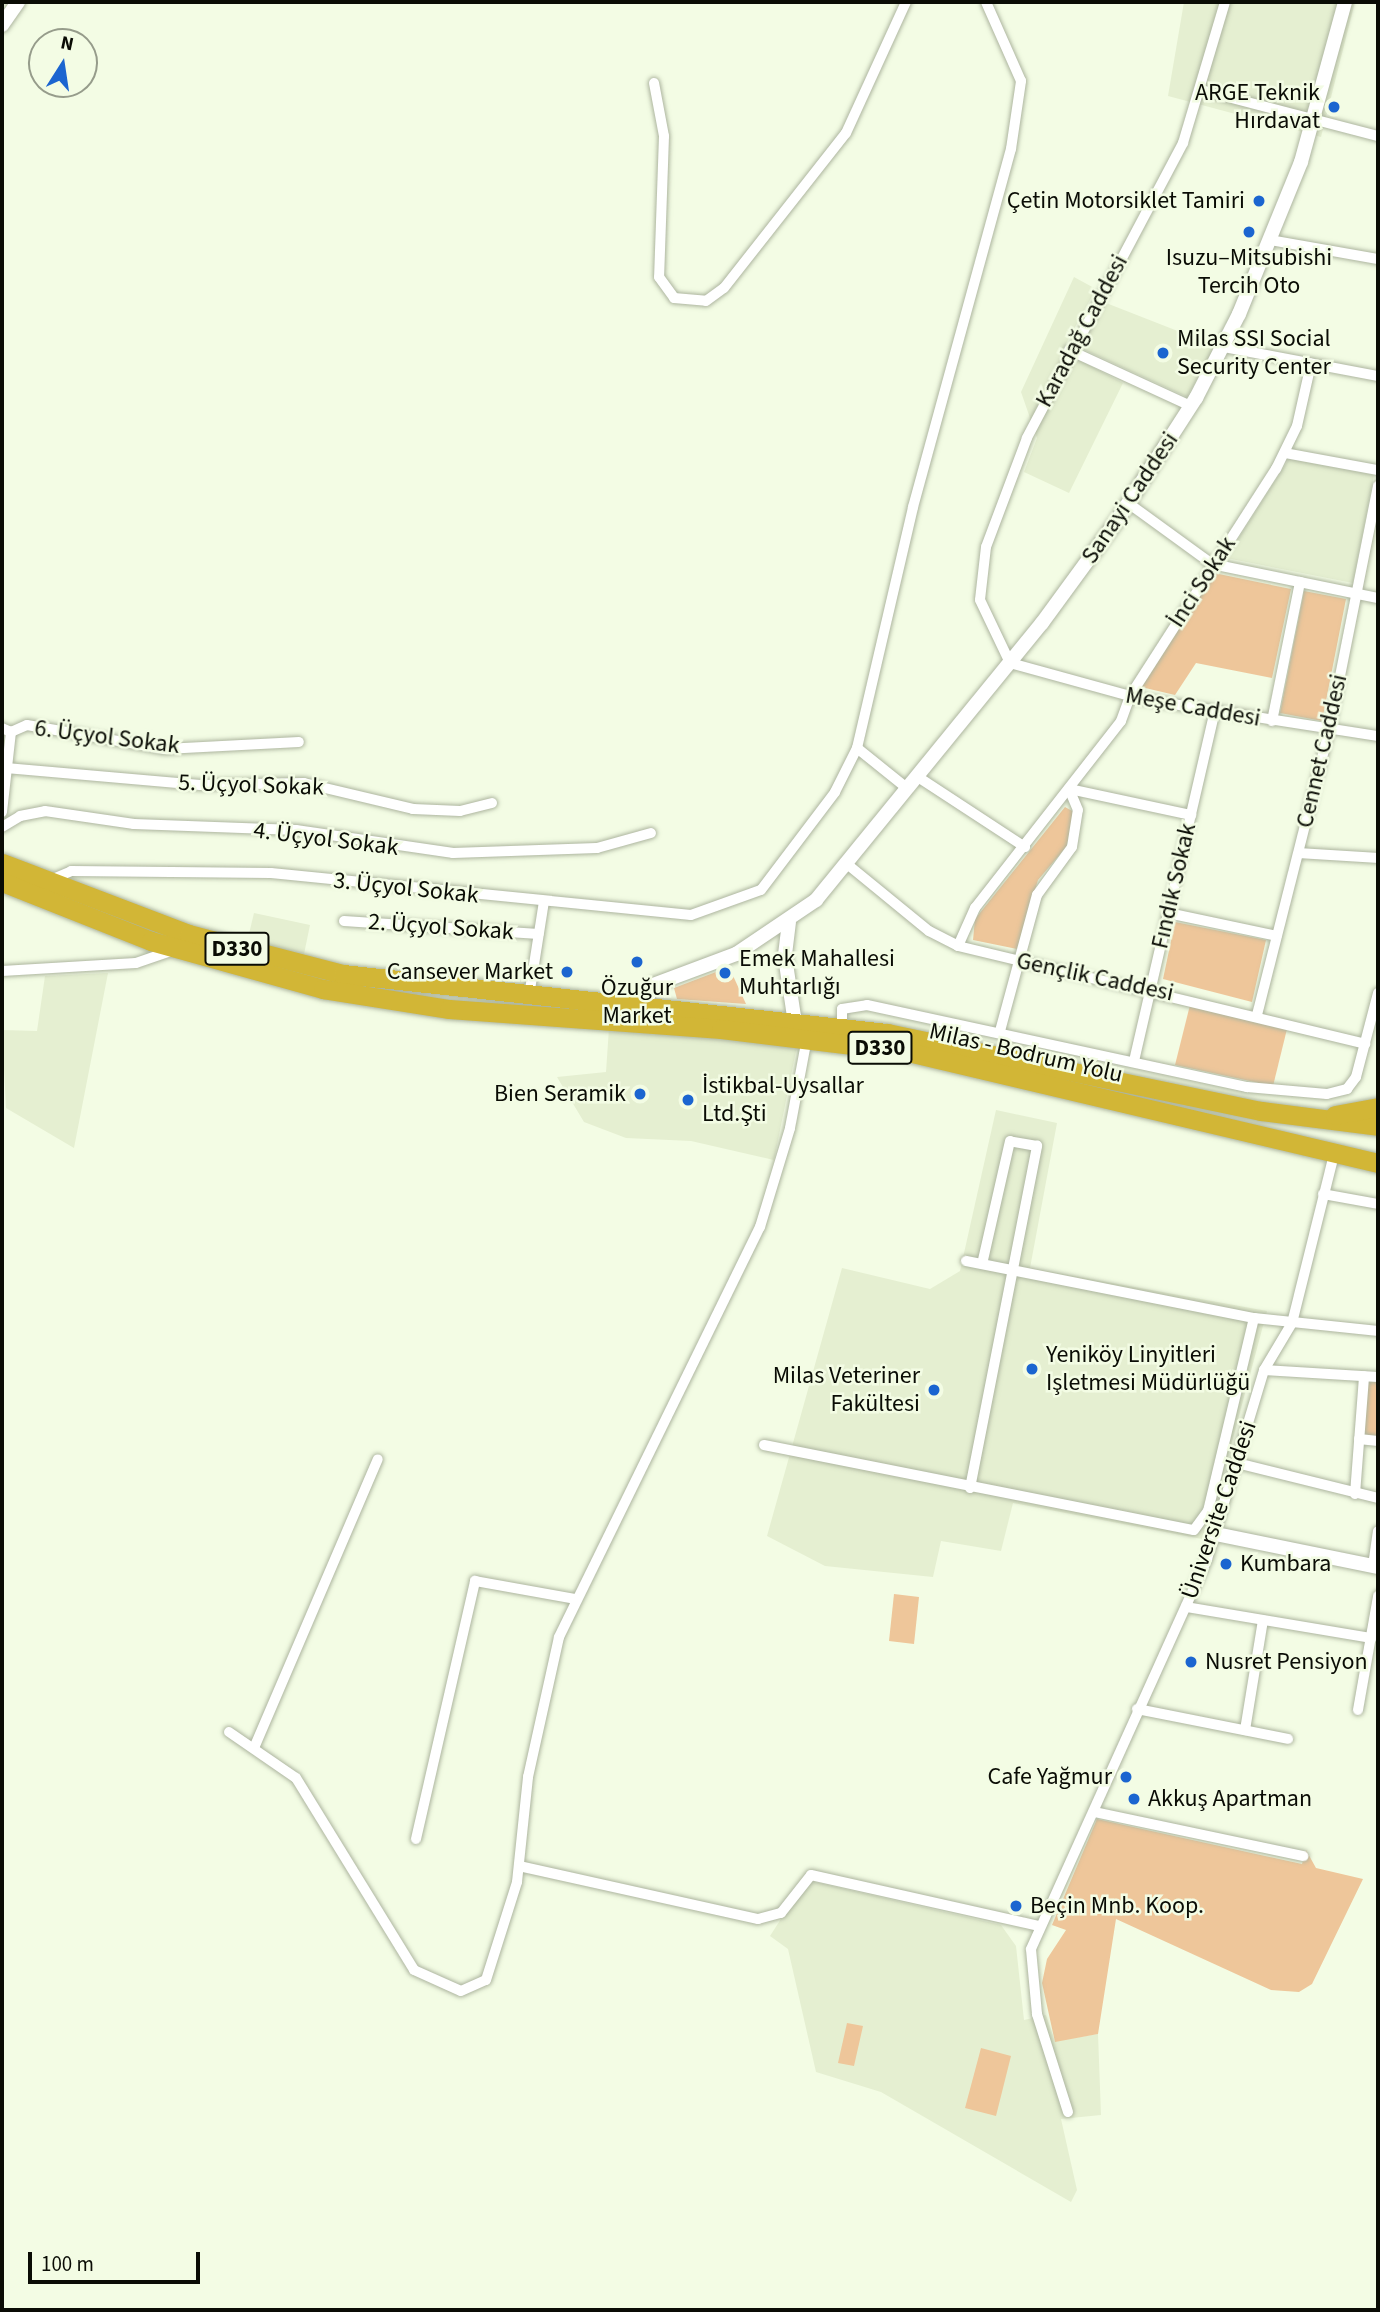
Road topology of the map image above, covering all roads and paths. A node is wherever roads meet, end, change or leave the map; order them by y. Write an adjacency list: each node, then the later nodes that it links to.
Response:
1 (18, 2): 6 (street)
2 (906, 2): 7 (street)
3 (986, 2): 34 (street)
4 (1225, 2): 8 (street, Karadağ Caddesi)
5 (1345, 2): 9 (street, Sanayi Caddesi)
6 (2, 25)
7 (654, 83)
8 (1201, 90): 9 (street); 14 (street, Karadağ Caddesi)
9 (1313, 122): 10 (street); 11 (street, Sanayi Caddesi)
10 (1378, 136)
11 (1270, 240): 12 (street); 13 (street, Sanayi Caddesi)
12 (1378, 259)
13 (1224, 347): 15 (street); 17 (street, Sanayi Caddesi)
14 (1069, 350): 17 (street); 26 (street, Karadağ Caddesi)
15 (1311, 364): 16 (street); 18 (street, İnci Sokak)
16 (1378, 376)
17 (1191, 406): 21 (street, Sanayi Caddesi)
18 (1285, 453): 19 (street); 22 (street, İnci Sokak)
19 (1378, 470)
20 (1378, 486): 24 (street, Cennet Caddesi)
21 (1128, 503): 22 (street); 26 (street, Sanayi Caddesi)
22 (1212, 564): 23 (street); 27 (street, İnci Sokak)
23 (1300, 582): 24 (street); 29 (street)
24 (1357, 593): 25 (street); 31 (street, Cennet Caddesi)
25 (1378, 598)
26 (1010, 663): 27 (street, Meşe Caddesi); 36 (street, Sanayi Caddesi)
27 (1130, 696): 28 (street, Meşe Caddesi); 38 (street, İnci Sokak)
28 (1214, 711): 29 (street, Meşe Caddesi); 41 (street, Fındık Sokak)
29 (1272, 721): 31 (street, Meşe Caddesi)
30 (7, 730): 33 (street, 6. Üçyol Sokak); 35 (street)
31 (1329, 731): 32 (street, Meşe Caddesi); 45 (street, Cennet Caddesi)
32 (1378, 736)
33 (299, 743)
34 (857, 748): 37 (street); 51 (street, 3. Üçyol Sokak)
35 (6, 768): 39 (street, 5. Üçyol Sokak); 40 (street)
36 (918, 777): 37 (street, Sanayi Caddesi); 44 (street)
37 (908, 789): 48 (street, Sanayi Caddesi)
38 (1069, 789): 41 (street); 44 (street, İnci Sokak); 59 (street)
39 (492, 803)
40 (2, 812)
41 (1191, 815): 52 (street, Fındık Sokak)
42 (2, 827): 43 (street, 4. Üçyol Sokak)
43 (652, 832)
44 (1025, 847): 57 (street, İnci Sokak)
45 (1298, 853): 46 (street); 56 (street, Cennet Caddesi)
46 (1378, 858)
47 (2, 863): 49 (highway, Milas - Bodrum Yolu / D330)
48 (847, 864): 54 (street, Sanayi Caddesi); 57 (street, Gençlik Caddesi)
49 (48, 881): 51 (street, 3. Üçyol Sokak); 63 (highway, Milas - Bodrum Yolu / D330)
50 (2, 882): 58 (highway, Milas - Bodrum Yolu / D330)
51 (544, 901): 55 (street)
52 (1168, 913): 56 (street); 61 (street, Fındık Sokak)
53 (344, 921): 55 (street, 2. Üçyol Sokak)
54 (789, 922): 64 (street, Sanayi Caddesi); 67 (street)
55 (539, 933): 63 (street)
56 (1277, 936): 65 (street, Cennet Caddesi)
57 (958, 946): 59 (street, Gençlik Caddesi)
58 (177, 949): 60 (street); 67 (highway, Milas - Bodrum Yolu / D330)
59 (1019, 960): 61 (street, Gençlik Caddesi); 68 (street)
60 (2, 971)
61 (1151, 988): 65 (street, Gençlik Caddesi); 70 (street, Fındık Sokak)
62 (1378, 993): 69 (street)
63 (529, 996): 64 (highway, Milas - Bodrum Yolu / D330)
64 (644, 1004): 67 (highway, Milas - Bodrum Yolu / D330)
65 (1257, 1015): 69 (street, Gençlik Caddesi)
66 (842, 1027): 67 (highway, Milas - Bodrum Yolu / D330); 68 (street); 72 (highway, Milas - Bodrum Yolu / D330)
67 (801, 1031): 75 (highway, Milas - Bodrum Yolu / D330); 99 (street)
68 (1000, 1031): 70 (street)
69 (1365, 1044): 70 (street)
70 (1134, 1061)
71 (1378, 1107): 72 (highway)
72 (1303, 1118): 73 (highway)
73 (1378, 1126)
74 (1332, 1162): 76 (street, Üniversite Caddesi)
75 (1378, 1163)
76 (1324, 1194): 77 (street); 82 (street, Üniversite Caddesi)
77 (1378, 1204)
78 (966, 1262): 79 (street)
79 (982, 1264): 80 (street); 80 (street)
80 (1014, 1270): 81 (street); 92 (street)
81 (1254, 1318): 82 (street); 92 (street)
82 (1292, 1323): 83 (street); 84 (street, Üniversite Caddesi)
83 (1378, 1331)
84 (1264, 1370): 85 (street); 91 (street, Üniversite Caddesi)
85 (1364, 1376): 86 (street); 87 (street)
86 (1378, 1377)
87 (1359, 1438): 88 (street); 93 (street)
88 (1378, 1441)
89 (764, 1445): 92 (street)
90 (378, 1459): 108 (street)
91 (1237, 1463): 93 (street); 96 (street, Üniversite Caddesi)
92 (971, 1488)
93 (1355, 1494): 94 (street)
94 (1378, 1498)
95 (1378, 1531): 97 (street)
96 (1216, 1535): 97 (street); 100 (street, Üniversite Caddesi)
97 (1376, 1566)
98 (1378, 1596): 102 (street)
99 (575, 1599): 110 (street); 112 (street)
100 (1186, 1607): 101 (street); 103 (street, Üniversite Caddesi)
101 (1263, 1620): 102 (street); 105 (street)
102 (1371, 1638): 104 (street)
103 (1137, 1709): 105 (street); 109 (street, Üniversite Caddesi)
104 (1358, 1710)
105 (1245, 1730): 107 (street)
106 (229, 1732): 108 (street)
107 (1288, 1739)
108 (254, 1748): 112 (street)
109 (1094, 1811): 111 (street); 113 (street, Üniversite Caddesi)
110 (416, 1839)
111 (1303, 1856)
112 (519, 1866): 113 (street)
113 (1039, 1926): 114 (street, Üniversite Caddesi)
114 (1068, 2112)

